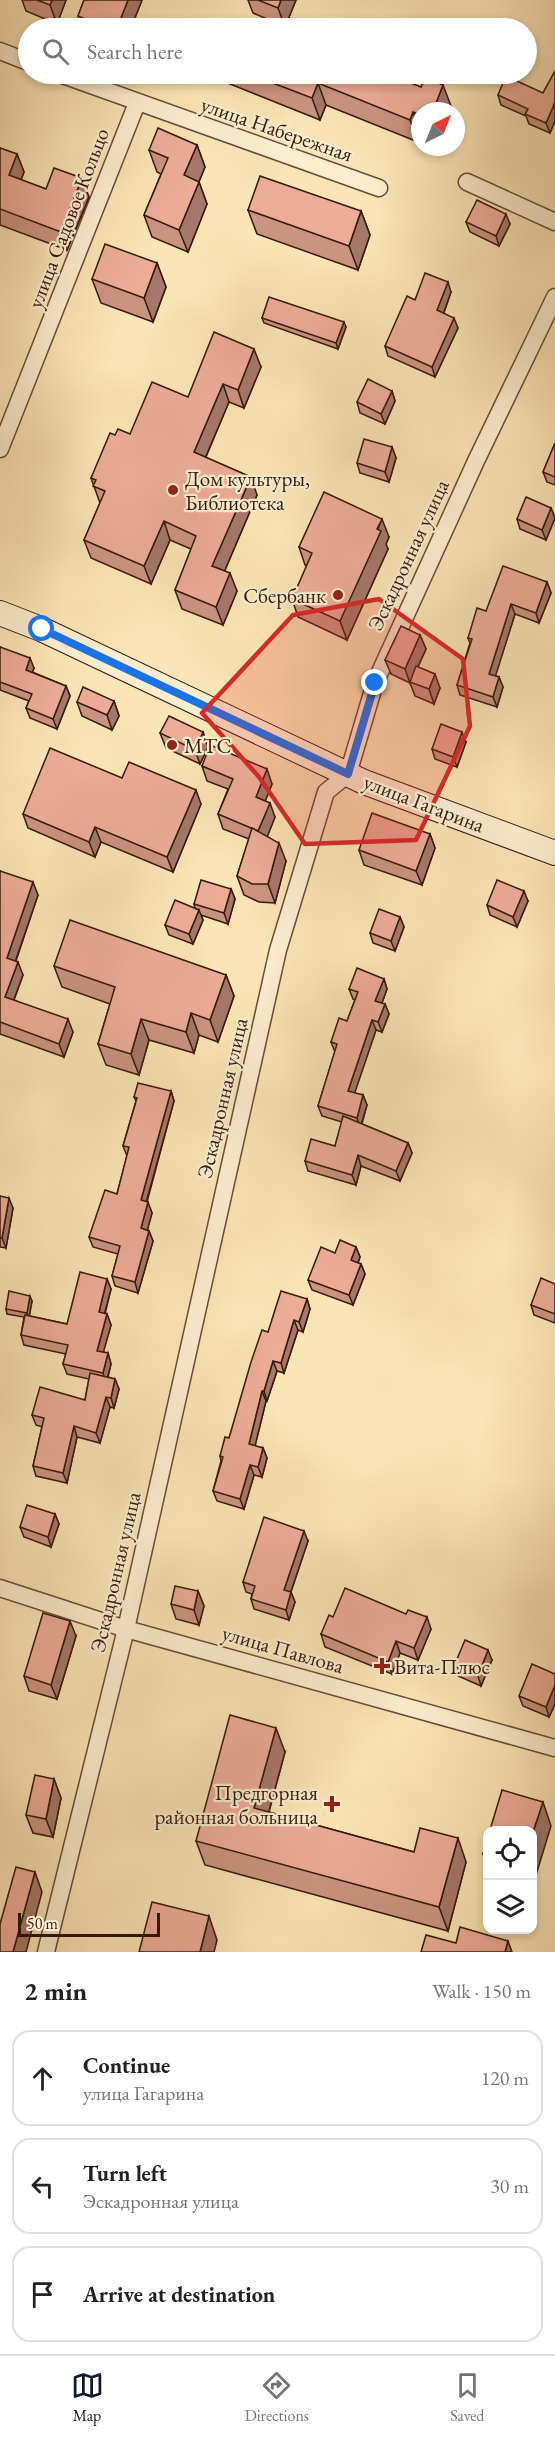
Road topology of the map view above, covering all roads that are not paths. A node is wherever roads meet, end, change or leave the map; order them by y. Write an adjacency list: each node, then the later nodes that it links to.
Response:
1 (1, 55): 2 (street)
2 (18, 59)
3 (87, 84): 4 (street, улица Набережная)
4 (137, 103): 6 (street, улица Набережная); 9 (street, улица Садовое Кольцо)
5 (467, 182): 7 (street)
6 (379, 188)
7 (555, 222)
8 (555, 297): 11 (street, Эскадронная улица)
9 (0, 449)
10 (0, 613): 11 (street, улица Гагарина)
11 (348, 774): 12 (street, улица Гагарина); 14 (street, Эскадронная улица)
12 (555, 854)
13 (0, 1588): 14 (street, улица Павлова)
14 (126, 1629): 15 (street, улица Павлова); 16 (street, Эскадронная улица)
15 (555, 1748)
16 (46, 1952)

